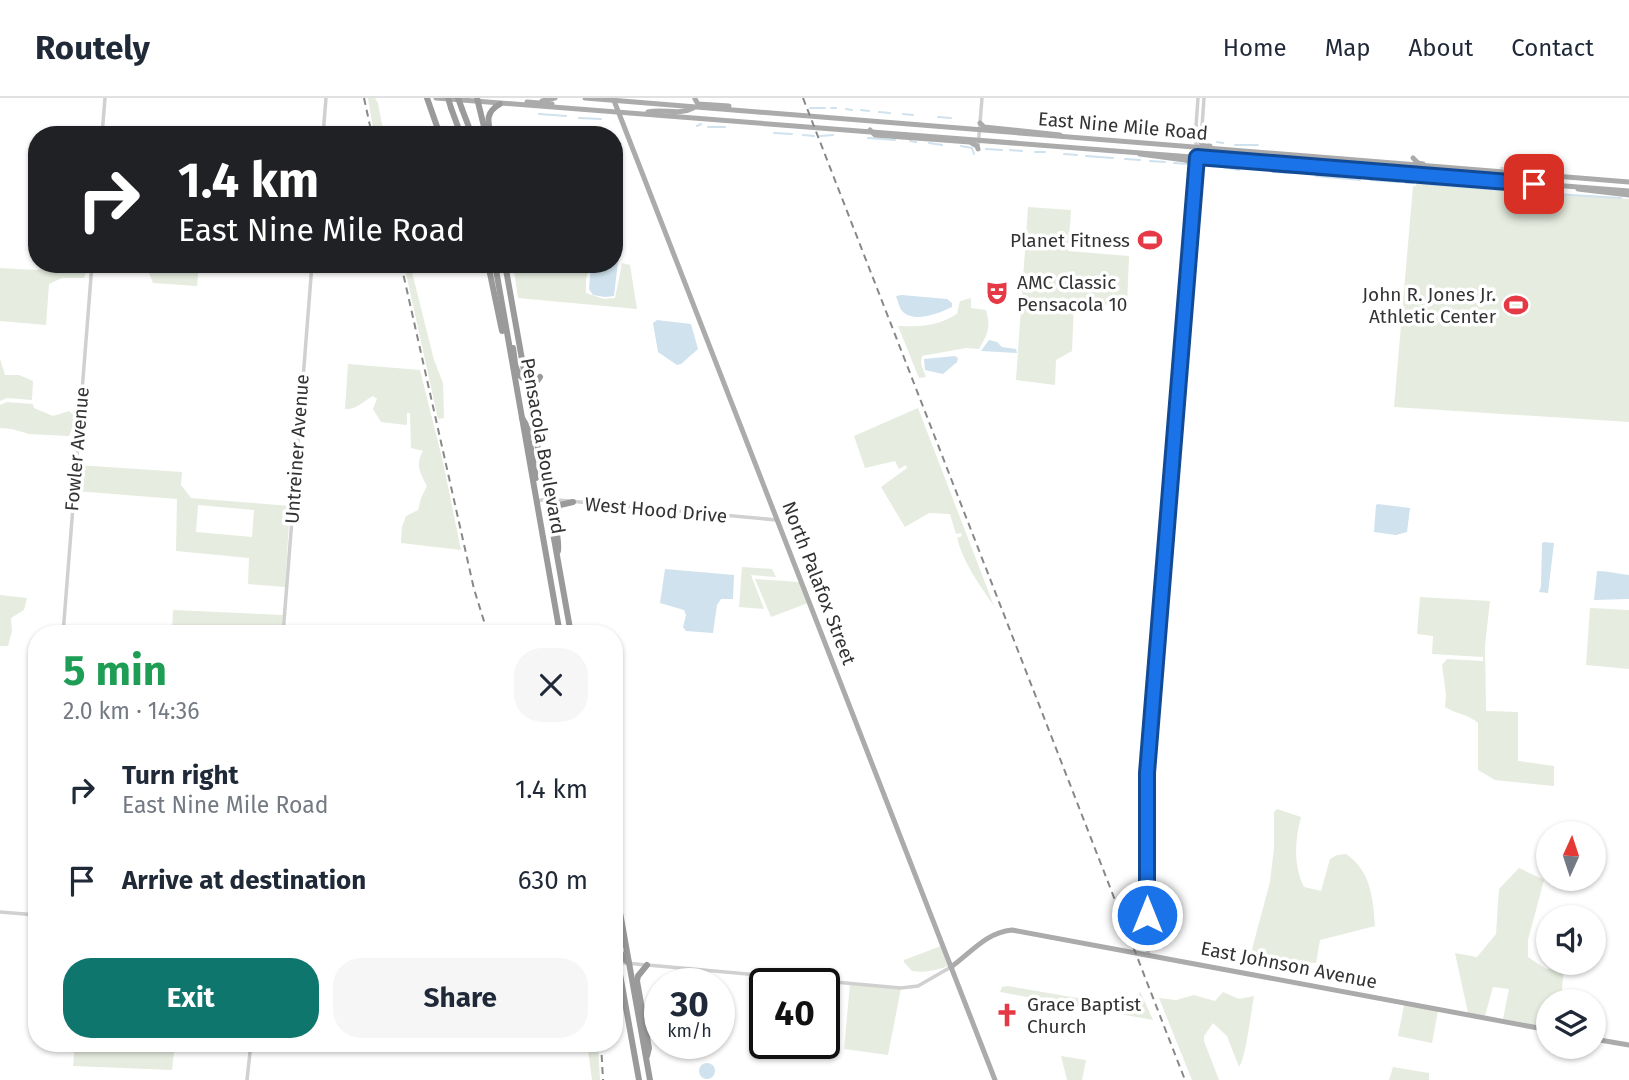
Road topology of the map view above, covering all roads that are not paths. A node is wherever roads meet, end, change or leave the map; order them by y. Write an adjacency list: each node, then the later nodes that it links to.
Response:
1 (105, 98): 33 (street)
2 (326, 98): 34 (street)
3 (427, 98): 35 (highway)
4 (436, 98): 15 (main road)
5 (448, 98): 36 (highway, bridge)
6 (458, 98): 37 (highway, bridge)
7 (555, 98): 16 (main road)
8 (585, 98): 9 (main road)
9 (597, 98): 13 (main road)
10 (982, 98): 31 (street)
11 (1198, 98): 49 (street)
12 (1204, 98): 49 (street)
13 (614, 99): 16 (main road); 19 (main road); 21 (main road, North Palafox Street)
14 (695, 99): 22 (main road)
15 (477, 100): 17 (main road); 38 (highway)
16 (533, 102): 18 (main road)
17 (500, 104): 18 (main road); 39 (highway)
18 (511, 105): 21 (main road)
19 (687, 107): 20 (main road); 21 (main road)
20 (694, 107): 22 (main road); 24 (main road)
21 (619, 112): 23 (main road, East Nine Mile Road); 41 (main road, North Palafox Street)
22 (739, 112): 25 (main road, East Nine Mile Road); 26 (main road); 27 (main road)
23 (636, 113): 24 (main road, East Nine Mile Road); 41 (main road)
24 (645, 113): 26 (main road, East Nine Mile Road)
25 (799, 116): 28 (main road, East Nine Mile Road); 29 (main road); 32 (main road)
26 (696, 117): 27 (main road, East Nine Mile Road)
27 (707, 117): 29 (main road, East Nine Mile Road)
28 (856, 120): 30 (main road, East Nine Mile Road); 40 (main road)
29 (761, 122): 32 (main road, East Nine Mile Road)
30 (892, 123): 42 (main road); 44 (main road, East Nine Mile Road)
31 (980, 123): 44 (street); 46 (main road)
32 (798, 125): 40 (main road, East Nine Mile Road)
33 (103, 126)
34 (324, 126)
35 (437, 126)
36 (458, 126)
37 (469, 126)
38 (486, 126)
39 (488, 126)
40 (820, 126): 42 (main road, East Nine Mile Road)
41 (625, 129): 87 (main road, North Palafox Street)
42 (855, 129): 43 (main road, East Nine Mile Road)
43 (870, 130): 45 (main road, East Nine Mile Road); 55 (main road)
44 (980, 130): 45 (main road); 46 (main road, East Nine Mile Road); 47 (street)
45 (884, 131): 47 (main road, East Nine Mile Road)
46 (1071, 138): 47 (main road); 48 (main road, East Nine Mile Road)
47 (979, 139): 50 (main road, East Nine Mile Road); 55 (street)
48 (1114, 141): 51 (main road); 52 (main road, East Nine Mile Road)
49 (1198, 142): 54 (street); 61 (main road)
50 (1031, 144): 51 (main road); 56 (main road, East Nine Mile Road)
51 (1082, 145): 53 (main road)
52 (1166, 146): 53 (main road); 54 (main road, East Nine Mile Road)
53 (1120, 148): 54 (main road)
54 (1198, 148): 57 (main road, East Nine Mile Road); 59 (street)
55 (978, 149)
56 (1134, 152): 59 (main road, East Nine Mile Road); 64 (main road)
57 (1282, 155): 59 (main road); 61 (main road, East Nine Mile Road)
58 (1343, 156): 63 (main road)
59 (1197, 157): 64 (street); 65 (main road, East Nine Mile Road)
60 (1413, 158): 67 (main road)
61 (1328, 159): 62 (main road, East Nine Mile Road)
62 (1336, 160): 63 (main road, East Nine Mile Road); 65 (main road)
63 (1398, 165): 66 (main road, East Nine Mile Road)
64 (1196, 166): 96 (street)
65 (1308, 166): 68 (main road, East Nine Mile Road)
66 (1412, 166): 67 (main road, East Nine Mile Road); 68 (main road)
67 (1457, 169): 69 (main road, East Nine Mile Road)
68 (1366, 171): 70 (main road, East Nine Mile Road)
69 (1519, 174): 70 (main road); 72 (main road, East Nine Mile Road)
70 (1471, 179): 71 (main road, East Nine Mile Road)
71 (1534, 184): 72 (main road, East Nine Mile Road); 72 (main road)
72 (1629, 188)
73 (91, 273): 89 (street, Fowler Avenue)
74 (311, 273): 90 (street, Untreiner Avenue)
75 (490, 273): 79 (highway)
76 (496, 273): 78 (highway, Pensacola Boulevard)
77 (508, 273): 81 (highway, Pensacola Boulevard)
78 (503, 312): 79 (highway, Pensacola Boulevard); 81 (highway)
79 (511, 362): 82 (highway, Pensacola Boulevard)
80 (540, 377): 83 (highway)
81 (526, 380): 83 (highway, Pensacola Boulevard)
82 (520, 412): 84 (highway); 85 (highway, Pensacola Boulevard)
83 (534, 424): 84 (highway, Pensacola Boulevard)
84 (547, 499): 85 (street, West Hood Drive); 86 (street, West Hood Drive); 88 (highway, Pensacola Boulevard)
85 (536, 501): 88 (highway); 91 (highway, Pensacola Boulevard)
86 (573, 502): 87 (street, West Hood Drive); 88 (highway)
87 (777, 520): 102 (main road, North Palafox Street)
88 (558, 564): 92 (highway, Pensacola Boulevard)
89 (64, 625)
90 (284, 625)
91 (559, 625)
92 (569, 625)
93 (0, 912): 94 (street)
94 (28, 914)
95 (623, 929): 99 (highway)
96 (1148, 954): 102 (main road, East Johnson Avenue); 107 (main road, East Johnson Avenue)
97 (623, 958): 99 (highway)
98 (623, 963): 99 (street)
99 (629, 963): 100 (street); 110 (highway)
100 (647, 965): 102 (street); 103 (highway)
101 (623, 966): 115 (highway)
102 (951, 967): 116 (main road, North Palafox Street)
103 (645, 968)
104 (644, 969): 106 (highway)
105 (623, 998): 114 (highway)
106 (644, 1020)
107 (1536, 1028)
108 (1606, 1041): 109 (main road)
109 (1629, 1045)
110 (644, 1047)
111 (250, 1052): 113 (street)
112 (646, 1059): 115 (highway)
113 (247, 1080)
114 (639, 1080)
115 (649, 1080)
116 (995, 1080)

